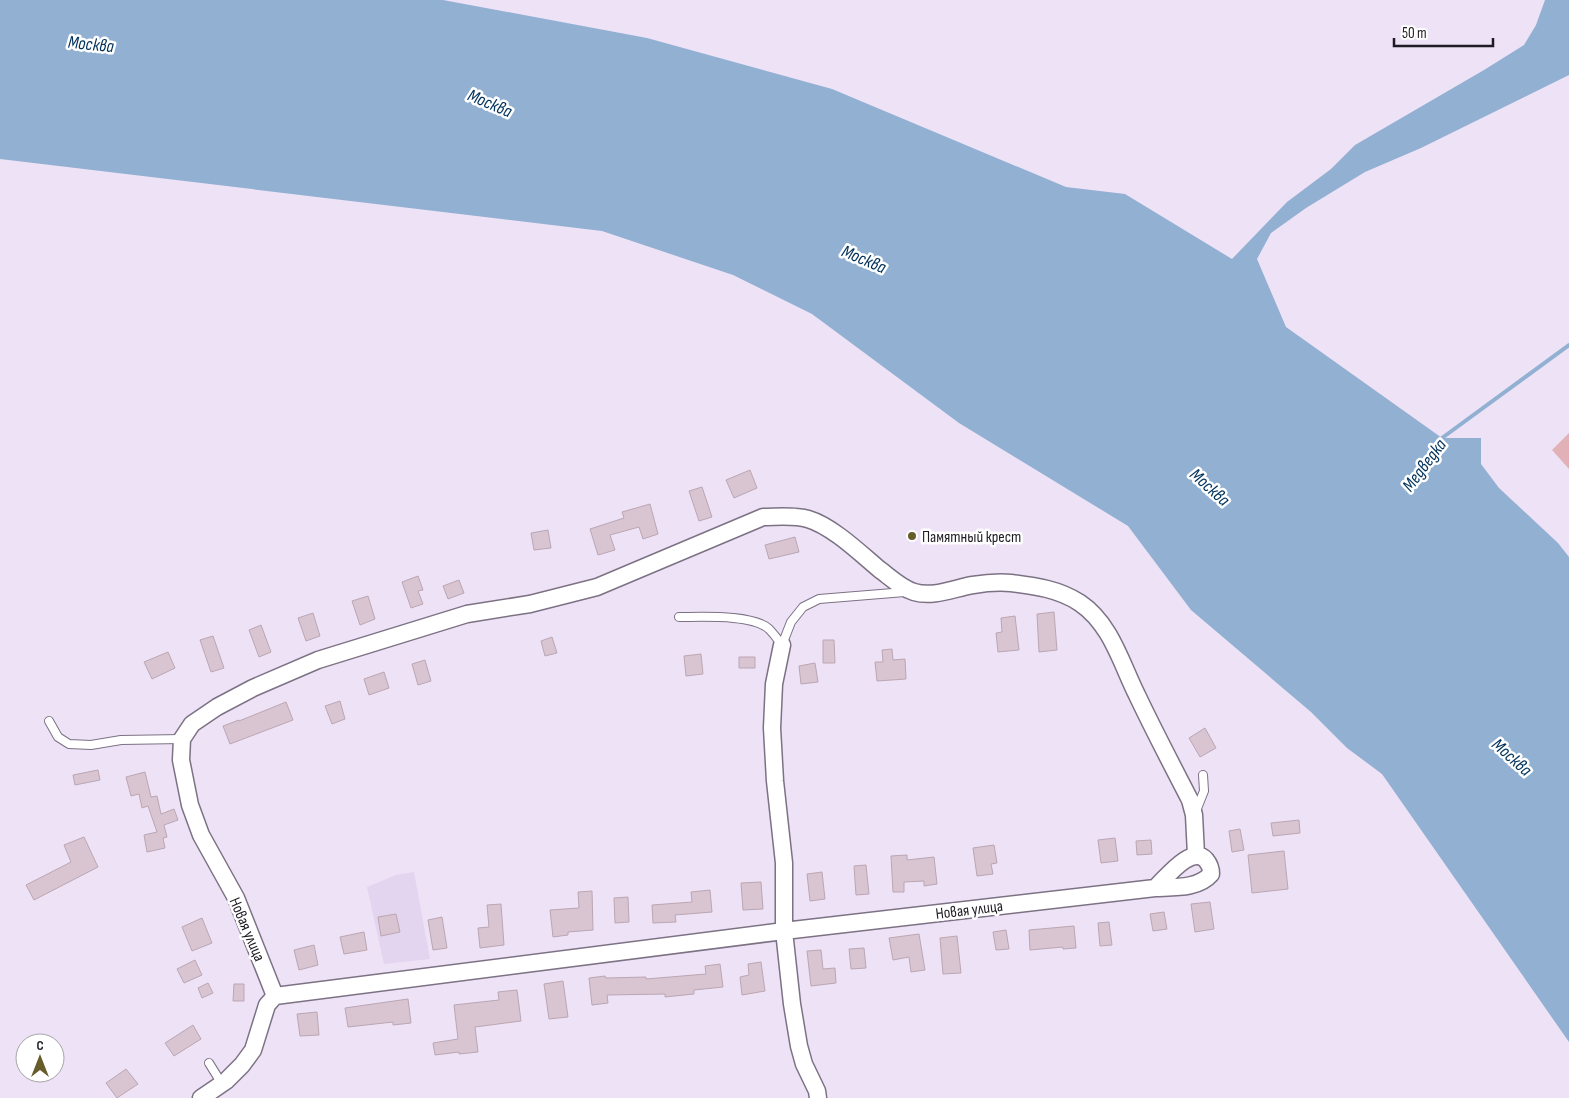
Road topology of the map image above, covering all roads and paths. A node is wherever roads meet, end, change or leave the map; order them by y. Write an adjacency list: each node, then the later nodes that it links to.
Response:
1 (912, 592): 3 (lane); 5 (street); 7 (street)
2 (680, 617): 3 (lane)
3 (782, 645): 10 (street)
4 (49, 721): 5 (lane)
5 (182, 739): 11 (street, Новая улица)
6 (1203, 775): 7 (lane)
7 (1194, 815): 8 (street)
8 (1196, 854): 9 (street); 9 (street, Новая улица)
9 (1155, 888): 10 (street, Новая улица)
10 (784, 931): 11 (street, Новая улица); 15 (street)
11 (275, 996): 13 (street)
12 (208, 1063): 13 (lane)
13 (222, 1084): 14 (street)
14 (201, 1098)
15 (818, 1098)

